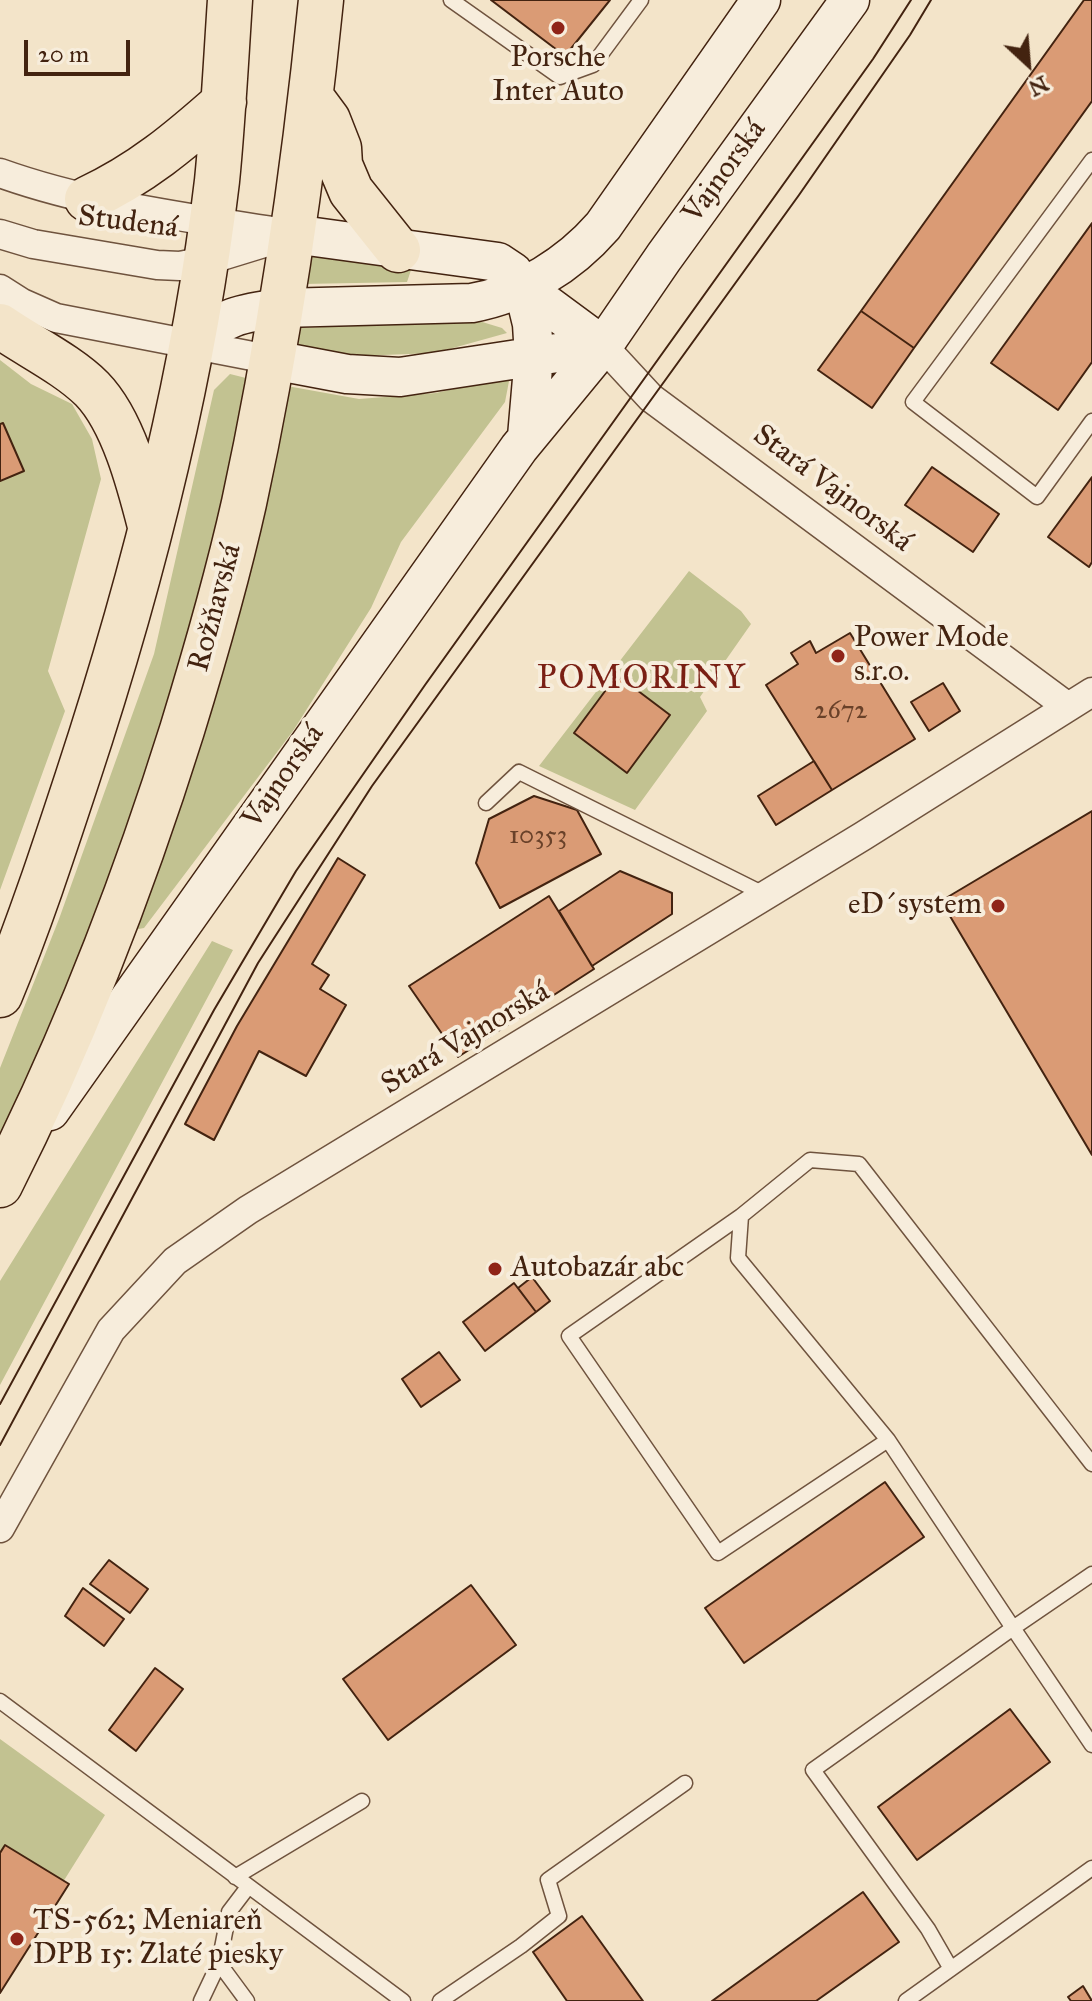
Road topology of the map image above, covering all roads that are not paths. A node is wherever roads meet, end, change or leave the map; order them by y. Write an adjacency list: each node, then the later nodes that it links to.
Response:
1 (230, 0): 8 (main road)
2 (321, 0): 7 (main road, Rožňavská)
3 (451, 0): 4 (lane)
4 (641, 0)
5 (761, 0): 16 (main road)
6 (847, 4): 21 (main road, Vajnorská)
7 (311, 97): 13 (main road, Rožňavská); 15 (main road)
8 (224, 102): 11 (main road); 14 (main road)
9 (1092, 160): 24 (lane)
10 (0, 173): 11 (street, Studená)
11 (87, 199): 14 (street, Studená)
12 (0, 234): 14 (street, Studená)
13 (293, 234): 14 (street); 14 (street, Studená); 15 (main road); 18 (main road, Rožňavská)
14 (208, 241): 20 (main road)
15 (398, 250): 16 (main road)
16 (523, 287): 18 (main road); 21 (main road); 22 (main road)
17 (0, 289): 20 (street)
18 (281, 308): 20 (main road); 23 (main road, Rožňavská)
19 (0, 326): 26 (main road)
20 (192, 343): 23 (street); 26 (main road)
21 (603, 346): 22 (main road); 25 (main road, Vajnorská); 28 (street, Stará Vajnorská)
22 (534, 356): 23 (main road); 25 (main road)
23 (273, 360): 32 (main road, Rožňavská)
24 (1092, 421)
25 (527, 437): 32 (main road, Vajnorská)
26 (151, 528): 31 (main road)
27 (1092, 692): 28 (street, Stará Vajnorská)
28 (1068, 707): 30 (street, Stará Vajnorská)
29 (486, 803): 30 (lane)
30 (766, 895): 36 (street, Stará Vajnorská)
31 (0, 995)
32 (0, 1186)
33 (741, 1216): 34 (lane); 34 (lane); 35 (lane)
34 (888, 1440): 38 (lane)
35 (1092, 1464)
36 (0, 1528)
37 (1092, 1574): 38 (lane)
38 (1013, 1628): 40 (lane); 46 (lane)
39 (0, 1701): 44 (lane)
40 (1092, 1745)
41 (685, 1783): 50 (lane)
42 (362, 1801): 44 (lane)
43 (1092, 1868): 46 (lane)
44 (241, 1882): 45 (lane); 49 (lane)
45 (219, 1963): 47 (lane); 48 (lane)
46 (951, 1969): 51 (lane)
47 (201, 2001)
48 (247, 2001)
49 (403, 2001)
50 (440, 2001)
51 (906, 2001)

